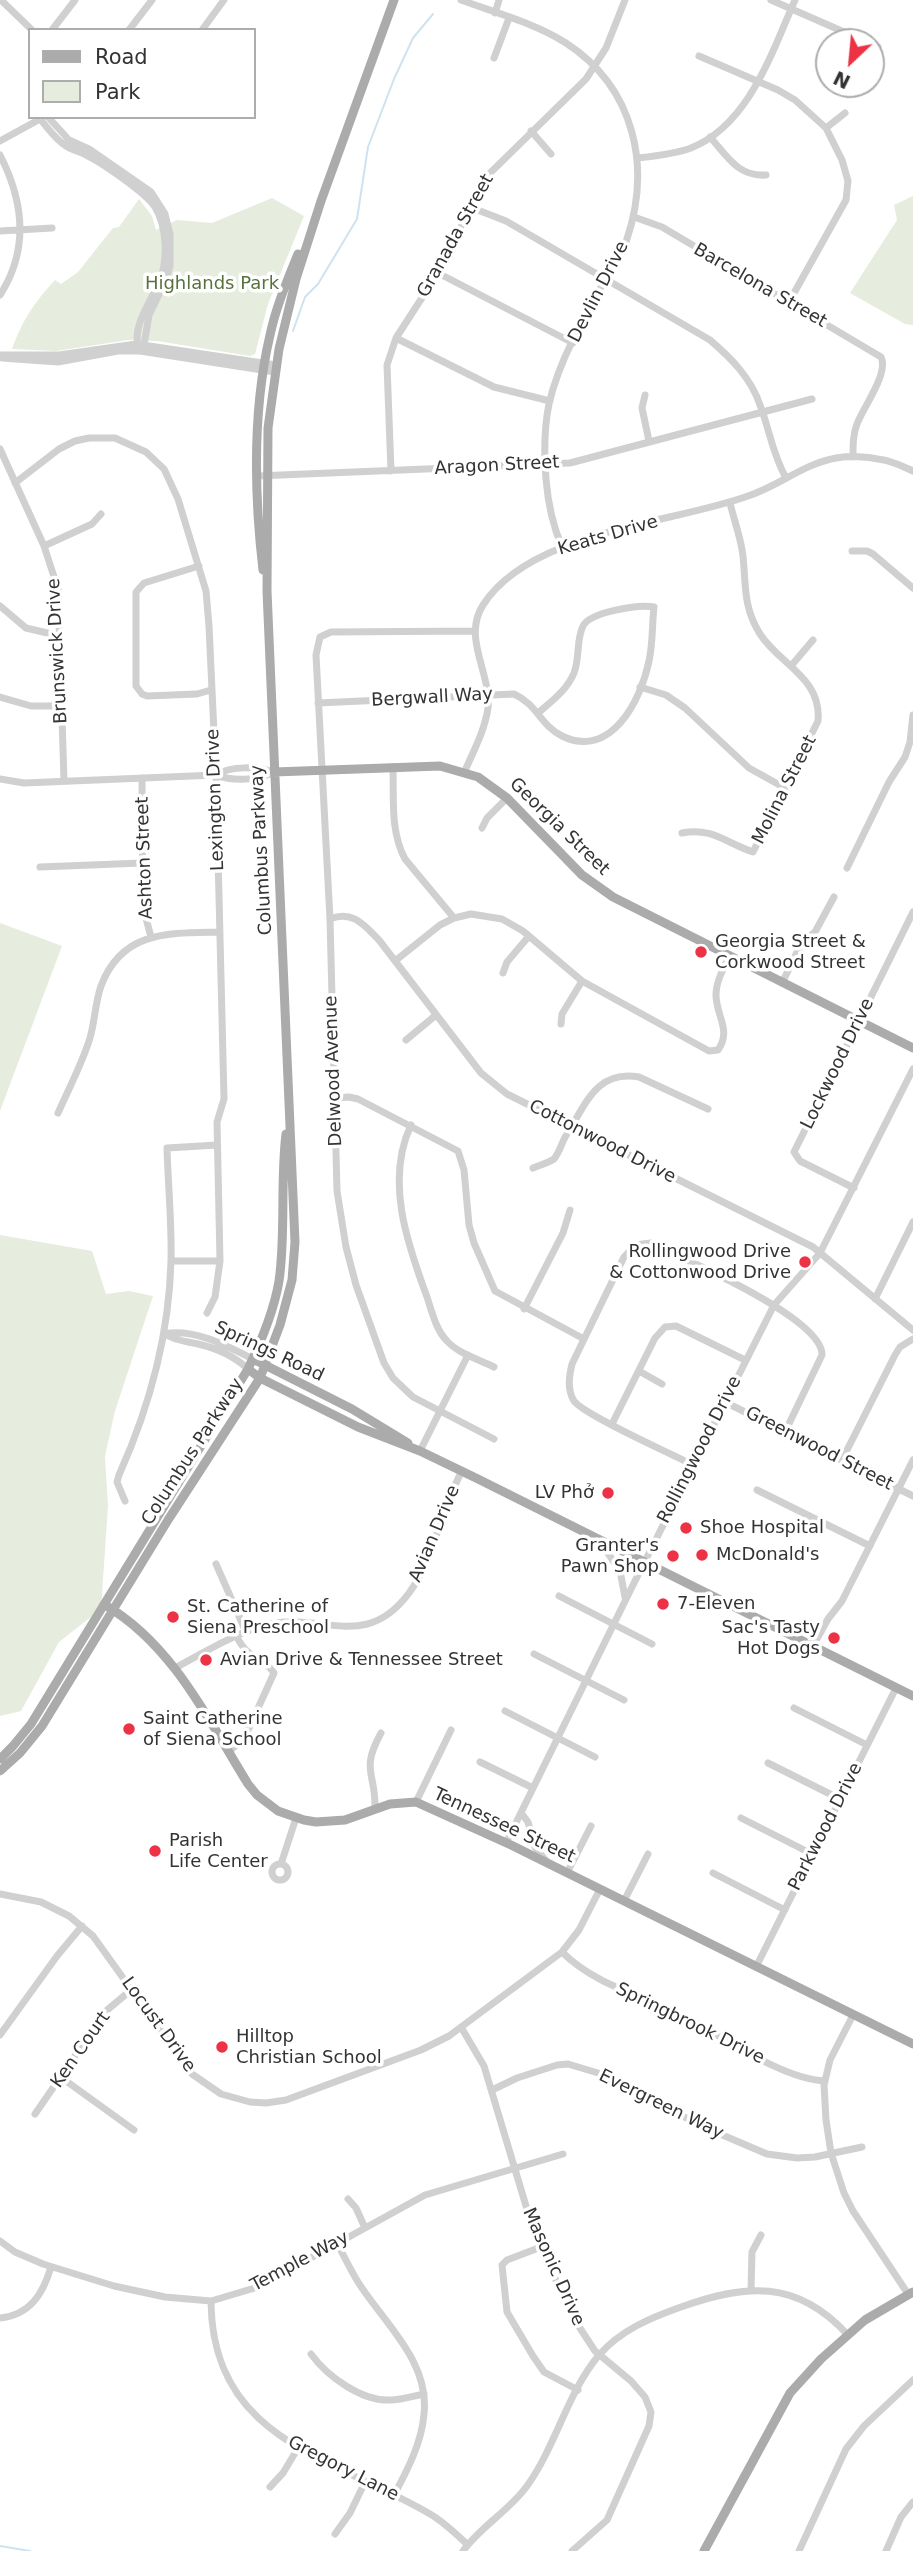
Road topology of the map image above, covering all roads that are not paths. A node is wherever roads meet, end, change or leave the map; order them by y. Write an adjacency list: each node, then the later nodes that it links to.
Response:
1 (1, 0): 14 (street)
2 (75, 0): 15 (street)
3 (152, 0): 16 (street)
4 (224, 0): 17 (street)
5 (394, 0): 34 (main road, Columbus Parkway)
6 (461, 0): 12 (street, Devlin Drive)
7 (499, 0): 12 (street)
8 (625, 0): 21 (street, Granada Street)
9 (771, 0): 11 (street)
10 (794, 0): 11 (street)
11 (791, 9): 18 (street); 22 (street)
12 (495, 13): 13 (street, Devlin Drive)
13 (509, 18): 20 (street); 21 (street, Devlin Drive)
14 (30, 28)
15 (54, 28)
16 (131, 28)
17 (203, 28)
18 (835, 28)
19 (699, 56): 22 (street)
20 (494, 58)
21 (595, 67): 27 (street, Granada Street); 32 (street, Devlin Drive)
22 (757, 81): 26 (street); 28 (street)
23 (845, 113): 26 (street)
24 (42, 119): 29 (street)
25 (45, 119): 46 (street)
26 (826, 128): 43 (street)
27 (531, 131): 30 (street); 35 (street, Granada Street)
28 (710, 137): 32 (street); 33 (street)
29 (0, 141)
30 (551, 154)
31 (0, 155): 39 (street)
32 (638, 158): 36 (street, Devlin Drive)
33 (766, 175)
34 (321, 201): 48 (main road, Columbus Parkway); 49 (main road, Columbus Parkway)
35 (470, 206): 40 (street, Granada Street); 41 (street)
36 (634, 217): 41 (street, Devlin Drive); 43 (street, Barcelona Street)
37 (52, 228): 39 (street)
38 (0, 231): 39 (street)
39 (20, 231): 42 (street)
40 (438, 272): 44 (street, Granada Street); 45 (street)
41 (607, 279): 45 (street, Devlin Drive); 53 (street)
42 (0, 295)
43 (789, 302): 56 (street, Barcelona Street)
44 (396, 338): 52 (street); 58 (street, Granada Street)
45 (573, 343): 52 (street, Devlin Drive)
46 (140, 346): 47 (street); 48 (street)
47 (0, 356)
48 (264, 366): 49 (street); 60 (main road, Columbus Parkway)
49 (275, 368): 61 (main road, Columbus Parkway)
50 (645, 395): 54 (street)
51 (812, 399): 53 (street, Aragon Street)
52 (550, 401): 57 (street, Devlin Drive)
53 (763, 413): 54 (street, Aragon Street); 62 (street)
54 (649, 441): 57 (street, Aragon Street)
55 (0, 449): 63 (street, Brunswick Drive)
56 (853, 457): 59 (street, Keats Drive); 62 (street, Keats Drive)
57 (545, 465): 58 (street, Aragon Street); 67 (street, Devlin Drive)
58 (391, 471): 61 (street, Aragon Street)
59 (913, 471)
60 (257, 476): 61 (street, Aragon Street); 71 (main road, Columbus Parkway)
61 (268, 476): 71 (main road, Columbus Parkway)
62 (786, 478): 64 (street, Keats Drive)
63 (15, 483): 66 (street, Brunswick Drive); 69 (street, Lexington Drive)
64 (730, 503): 67 (street, Keats Drive); 76 (street, Molina Street)
65 (101, 514): 66 (street)
66 (44, 546): 74 (street, Brunswick Drive)
67 (562, 547): 73 (street, Keats Drive)
68 (852, 551): 70 (street)
69 (199, 566): 78 (street, Lexington Drive); 78 (street)
70 (913, 588)
71 (267, 591): 87 (main road, Columbus Parkway)
72 (0, 606): 74 (street)
73 (474, 631): 79 (street); 81 (street, Delwood Avenue)
74 (60, 636): 82 (street, Brunswick Drive)
75 (813, 640): 76 (street)
76 (791, 666): 93 (street, Molina Street)
77 (640, 687): 83 (street, Bergwall Way); 83 (street, Bergwall Way); 93 (street)
78 (211, 690): 89 (street, Lexington Drive)
79 (488, 695): 81 (street, Bergwall Way); 83 (street, Bergwall Way); 88 (street)
80 (0, 696): 82 (street)
81 (318, 703): 86 (street, Delwood Avenue)
82 (61, 706): 92 (street, Brunswick Drive)
83 (538, 713)
84 (913, 715): 99 (street)
85 (393, 767): 86 (main road, Georgia Street); 88 (main road, Georgia Street); 102 (street)
86 (323, 771): 87 (main road, Georgia Street); 103 (street, Delwood Avenue)
87 (274, 772): 89 (street, Georgia Street); 119 (main road, Columbus Parkway)
88 (464, 772): 94 (main road, Georgia Street)
89 (216, 775): 90 (street, Georgia Street); 104 (street, Lexington Drive)
90 (142, 778): 92 (street, Georgia Street); 97 (street, Ashton Street)
91 (0, 779): 92 (street, Georgia Street)
92 (64, 781)
93 (785, 788): 96 (street, Molina Street)
94 (507, 798): 95 (street); 107 (main road, Georgia Street)
95 (482, 828)
96 (682, 833)
97 (142, 863): 98 (street); 106 (street, Ashton Street)
98 (40, 867)
99 (846, 868)
100 (834, 897): 111 (street)
101 (913, 912): 113 (street, Lockwood Drive)
102 (454, 918): 105 (street); 108 (street)
103 (330, 919): 108 (street, Cottonwood Drive); 118 (street, Delwood Avenue)
104 (219, 932): 106 (street); 124 (street, Lexington Drive)
105 (529, 936): 109 (street); 110 (street)
106 (150, 937): 121 (street)
107 (729, 957): 110 (street); 111 (main road, Georgia Street)
108 (395, 961): 112 (street, Cottonwood Drive)
109 (503, 973)
110 (582, 981): 114 (street)
111 (782, 983): 113 (main road, Georgia Street)
112 (436, 1015): 115 (street); 123 (street, Cottonwood Drive)
113 (858, 1021): 116 (main road, Georgia Street); 126 (street, Lockwood Drive)
114 (561, 1024)
115 (406, 1040)
116 (913, 1048)
117 (913, 1069): 126 (street, Rollingwood Drive)
118 (335, 1098): 122 (street); 150 (street, Delwood Avenue)
119 (289, 1108): 141 (main road, Columbus Parkway); 143 (main road, Columbus Parkway)
120 (708, 1109): 123 (street)
121 (58, 1113)
122 (411, 1125): 134 (street); 140 (street)
123 (573, 1127): 125 (street); 129 (street, Cottonwood Drive)
124 (217, 1145): 130 (street); 131 (street, Lexington Drive)
125 (533, 1168)
126 (854, 1188): 129 (street, Rollingwood Drive)
127 (570, 1210): 134 (street)
128 (913, 1222): 132 (street)
129 (820, 1253): 132 (street, Cottonwood Drive); 133 (street, Rollingwood Drive)
130 (171, 1261): 131 (street); 137 (street)
131 (220, 1261): 135 (street, Lexington Drive)
132 (875, 1299): 136 (street, Cottonwood Drive)
133 (774, 1305): 138 (street); 142 (street, Rollingwood Drive); 152 (street)
134 (524, 1309): 138 (street)
135 (207, 1313)
136 (913, 1330)
137 (164, 1334): 141 (street, Springs Road); 145 (street, Springs Road); 162 (street)
138 (584, 1339): 151 (street)
139 (913, 1339): 155 (street)
140 (468, 1354): 144 (street); 150 (street)
141 (253, 1359): 143 (main road, Springs Road); 145 (main road, Columbus Parkway)
142 (745, 1360): 146 (street); 149 (street, Rollingwood Drive)
143 (265, 1366): 147 (main road, Columbus Parkway); 154 (main road, Springs Road)
144 (494, 1367)
145 (248, 1369): 147 (main road, Springs Road); 169 (main road, Columbus Parkway)
146 (639, 1371): 148 (street); 151 (street)
147 (260, 1378): 154 (main road, Springs Road); 170 (main road, Columbus Parkway)
148 (662, 1384)
149 (725, 1402): 152 (street, Greenwood Street); 157 (street, Rollingwood Drive)
150 (440, 1412): 153 (street, Delwood Avenue); 154 (street)
151 (612, 1424): 157 (street)
152 (785, 1432): 155 (street, Greenwood Street)
153 (494, 1439)
154 (421, 1451): 158 (main road, Springs Road)
155 (842, 1460): 159 (street, Greenwood Street)
156 (913, 1461): 159 (street)
157 (693, 1465): 165 (street, Rollingwood Drive)
158 (462, 1471): 163 (main road, Springs Road); 172 (street, Avian Drive)
159 (899, 1489): 161 (street, Greenwood Street); 164 (street)
160 (757, 1490): 164 (street)
161 (913, 1496)
162 (125, 1501)
163 (598, 1539): 165 (main road, Springs Road); 168 (street)
164 (870, 1546): 175 (street)
165 (644, 1562): 168 (street, Rollingwood Drive); 175 (main road, Springs Road)
166 (216, 1564): 172 (street)
167 (559, 1596): 171 (street)
168 (626, 1599): 171 (street, Rollingwood Drive)
169 (105, 1605): 170 (main road, Tennessee Street); 190 (main road, Columbus Parkway)
170 (114, 1610): 177 (main road, Tennessee Street); 193 (main road, Columbus Parkway)
171 (613, 1624): 174 (street); 178 (street, Rollingwood Drive)
172 (246, 1632): 173 (street, Avian Drive)
173 (237, 1636): 177 (street, Avian Drive); 188 (street)
174 (652, 1644)
175 (813, 1646): 179 (main road, Springs Road)
176 (534, 1654): 178 (street)
177 (175, 1668): 188 (main road, Tennessee Street)
178 (586, 1680): 181 (street); 186 (street, Rollingwood Drive)
179 (896, 1688): 180 (main road, Springs Road); 187 (street, Parkwood Drive)
180 (913, 1696)
181 (624, 1700)
182 (794, 1708): 187 (street)
183 (505, 1711): 186 (street)
184 (451, 1730): 196 (street)
185 (381, 1733): 197 (street)
186 (558, 1738): 189 (street); 194 (street, Rollingwood Drive)
187 (867, 1745): 195 (street, Parkwood Drive)
188 (231, 1750): 199 (main road, Tennessee Street)
189 (596, 1757)
190 (0, 1759)
191 (480, 1762): 194 (street)
192 (768, 1763): 195 (street)
193 (0, 1771)
194 (533, 1788): 198 (street, Rollingwood Drive)
195 (840, 1799): 204 (street, Parkwood Drive)
196 (416, 1802): 197 (main road, Tennessee Street); 202 (main road, Tennessee Street)
197 (375, 1809): 199 (main road, Tennessee Street)
198 (522, 1814): 202 (street, Rollingwood Drive); 205 (street)
199 (296, 1818): 206 (street)
200 (741, 1818): 204 (street)
201 (591, 1826): 207 (street)
202 (506, 1843): 205 (main road, Tennessee Street)
203 (648, 1854): 211 (street)
204 (812, 1854): 212 (street, Parkwood Drive)
205 (548, 1863): 207 (main road, Tennessee Street)
206 (281, 1864)
207 (568, 1873): 209 (main road, Tennessee Street)
208 (713, 1873): 212 (street)
209 (600, 1889): 211 (main road, Tennessee Street); 214 (street, Locust Drive)
210 (0, 1894): 213 (street, Locust Drive)
211 (624, 1901): 215 (main road, Tennessee Street)
212 (785, 1910): 215 (street, Parkwood Drive)
213 (82, 1926): 216 (street, Locust Drive); 219 (street)
214 (562, 1952): 218 (street, Locust Drive); 222 (street, Springbrook Drive)
215 (756, 1967): 217 (main road, Tennessee Street)
216 (131, 1990): 218 (street, Locust Drive); 221 (street, Ken Court)
217 (853, 2015): 220 (main road, Tennessee Street); 222 (street)
218 (461, 2027): 223 (street, Masonic Drive)
219 (0, 2035)
220 (913, 2044)
221 (62, 2078): 224 (street, Ken Court); 225 (street)
222 (825, 2081): 227 (street)
223 (492, 2090): 227 (street, Evergreen Way); 229 (street, Masonic Drive)
224 (35, 2114)
225 (134, 2130)
226 (862, 2147): 227 (street, Evergreen Way)
227 (831, 2153): 238 (street)
228 (563, 2154): 229 (street, Temple Way)
229 (514, 2167): 231 (street, Temple Way); 235 (street, Masonic Drive)
230 (348, 2199): 231 (street)
231 (365, 2228): 234 (street, Temple Way)
232 (761, 2235): 237 (street)
233 (0, 2241): 236 (street, Temple Way)
234 (337, 2244): 239 (street, Temple Way); 246 (street)
235 (541, 2247): 243 (street, Masonic Drive); 245 (street)
236 (51, 2267): 239 (street, Temple Way); 240 (street)
237 (751, 2290): 241 (street); 243 (street)
238 (911, 2293): 241 (main road)
239 (211, 2301): 247 (street, Gregory Lane)
240 (0, 2318)
241 (847, 2334): 255 (main road)
242 (311, 2354): 246 (street)
243 (599, 2355): 245 (street); 254 (street, Masonic Drive)
244 (913, 2380): 256 (street)
245 (579, 2390): 253 (street)
246 (424, 2394): 250 (street)
247 (298, 2448): 248 (street, Gregory Lane); 249 (street)
248 (365, 2482): 250 (street, Gregory Lane); 252 (street)
249 (270, 2487)
250 (394, 2495): 253 (street, Gregory Lane)
251 (913, 2502): 257 (street)
252 (335, 2535)
253 (466, 2548)
254 (572, 2551)
255 (704, 2551)
256 (799, 2551)
257 (886, 2551)

